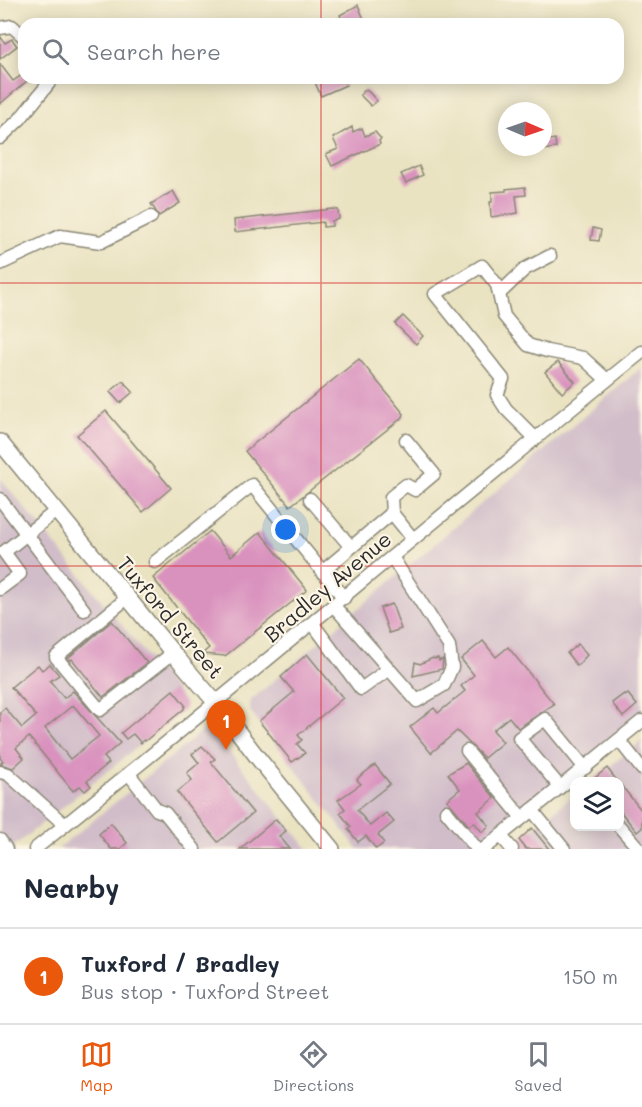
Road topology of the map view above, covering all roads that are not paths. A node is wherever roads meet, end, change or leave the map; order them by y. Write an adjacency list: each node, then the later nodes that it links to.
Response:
1 (0, 28): 2 (street)
2 (18, 32)
3 (49, 84): 4 (street)
4 (0, 138)
5 (151, 217): 7 (street)
6 (550, 256): 8 (street)
7 (0, 264)
8 (499, 294): 10 (street); 11 (street)
9 (642, 352): 10 (street, Bradley Avenue)
10 (607, 380): 11 (street, Bradley Avenue)
11 (535, 438): 19 (street, Bradley Avenue)
12 (406, 440): 17 (street)
13 (2, 450): 16 (main road, Tuxford Street)
14 (0, 499): 18 (street)
15 (310, 499): 20 (street)
16 (56, 512): 18 (street); 25 (main road, Tuxford Street)
17 (392, 513): 19 (street); 20 (street)
18 (28, 534): 24 (street); 27 (street)
19 (413, 539): 21 (street, Bradley Avenue)
20 (351, 547): 23 (street)
21 (392, 557): 26 (street, Bradley Avenue); 30 (street)
22 (155, 562): 23 (street)
23 (321, 572): 26 (street)
24 (0, 589)
25 (127, 598): 29 (main road, Tuxford Street); 29 (street)
26 (339, 602): 28 (street, Bradley Avenue); 30 (street)
27 (84, 610)
28 (313, 624): 30 (street); 31 (street, Bradley Avenue)
29 (173, 653): 31 (main road, Tuxford Street)
30 (389, 669)
31 (216, 704): 38 (street, Bradley Avenue); 51 (main road, Tuxford Street)
32 (642, 721): 33 (street)
33 (619, 740): 35 (street); 36 (street)
34 (467, 751): 43 (street)
35 (585, 768): 39 (street); 41 (street)
36 (642, 769)
37 (0, 772): 44 (street)
38 (129, 774): 44 (street, Bradley Avenue); 50 (street)
39 (578, 777)
40 (570, 782): 41 (street)
41 (560, 787): 43 (street)
42 (446, 811): 52 (street)
43 (527, 814): 46 (street); 55 (street)
44 (66, 825): 49 (street, Bradley Avenue)
45 (623, 831): 56 (street)
46 (501, 836): 53 (street); 54 (street)
47 (0, 840): 48 (street)
48 (6, 849)
49 (35, 849)
50 (194, 849)
51 (332, 849)
52 (477, 849)
53 (484, 849)
54 (512, 849)
55 (564, 849)
56 (639, 849)

